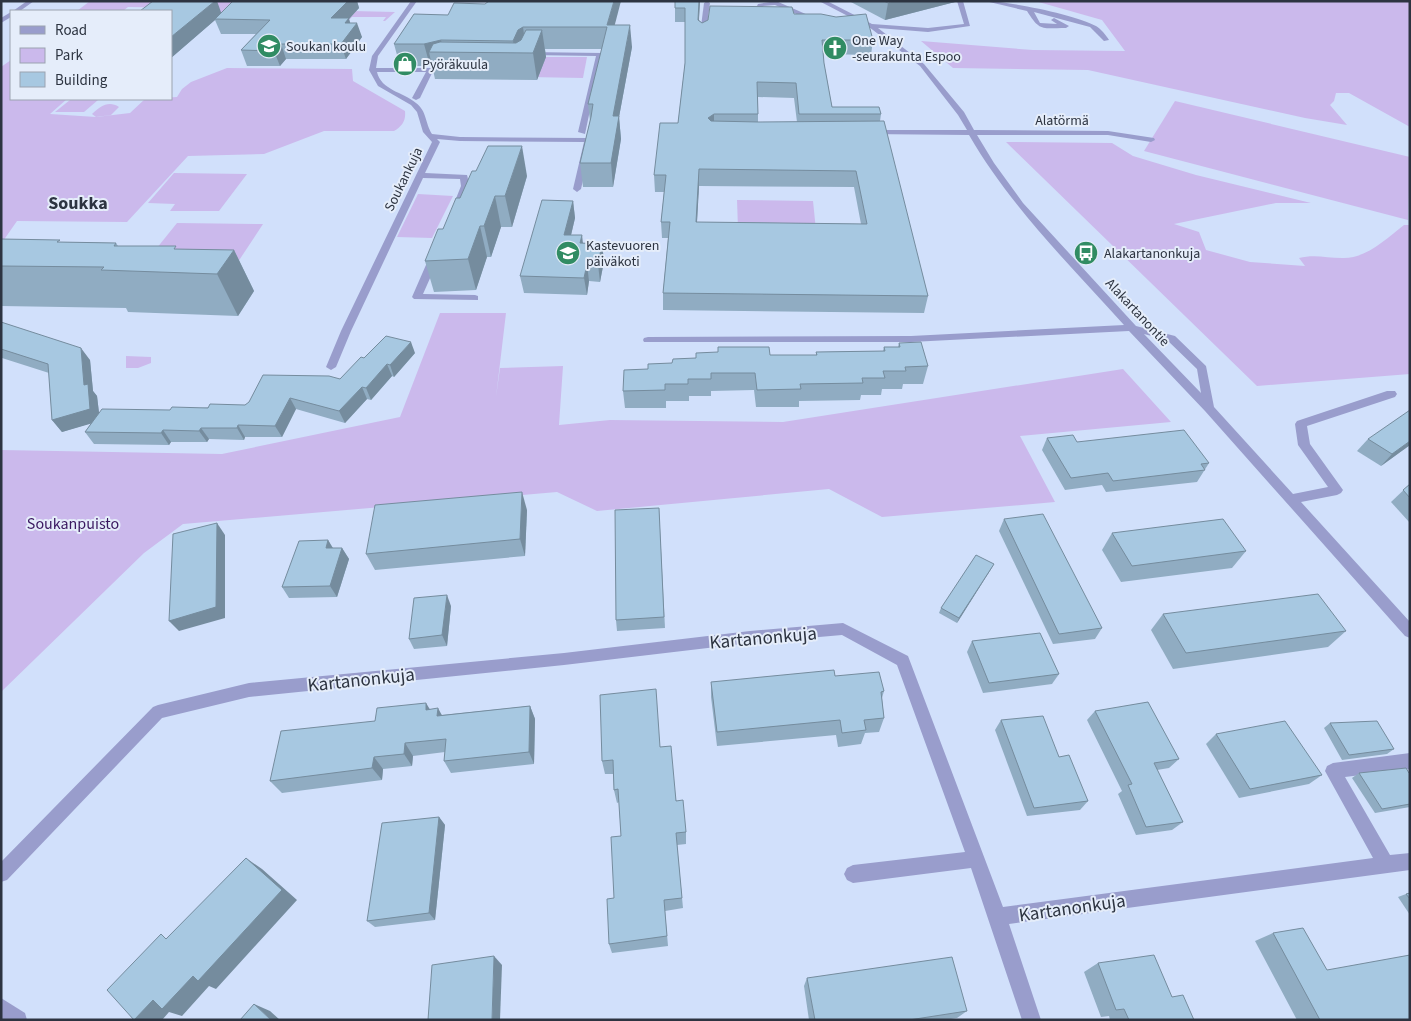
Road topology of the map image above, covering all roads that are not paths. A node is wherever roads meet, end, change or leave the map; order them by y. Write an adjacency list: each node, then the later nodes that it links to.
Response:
1 (31, 1): 8 (street)
2 (414, 1): 20 (street)
3 (822, 1): 13 (street, Alakartanontie)
4 (960, 1): 13 (street)
5 (988, 1): 7 (street)
6 (707, 3): 9 (street)
7 (1026, 9): 7 (street); 16 (street)
8 (18, 10)
9 (706, 16): 10 (street); 15 (street)
10 (714, 16)
11 (750, 17): 12 (street)
12 (821, 23)
13 (868, 25): 14 (street); 26 (street, Alakartanontie)
14 (856, 26)
15 (703, 34)
16 (1106, 40)
17 (524, 60): 24 (street)
18 (396, 63): 21 (street)
19 (456, 66): 22 (street)
20 (372, 70): 21 (street); 27 (street, Soukankuja)
21 (392, 70): 22 (street)
22 (430, 70): 23 (street)
23 (416, 98)
24 (582, 132)
25 (857, 132): 26 (street, Alatörmä)
26 (972, 132): 28 (street, Alatörmä); 34 (street, Alakartanontie)
27 (430, 136): 29 (street, Soukankuja); 30 (street)
28 (1151, 140)
29 (420, 175): 31 (street); 36 (street, Soukankuja)
30 (577, 189)
31 (454, 214)
32 (438, 251): 33 (street)
33 (476, 298)
34 (1132, 328): 35 (street); 38 (street, Alakartanontie); 38 (street)
35 (648, 340)
36 (331, 367)
37 (1391, 394): 39 (street)
38 (1210, 408): 39 (street, Alakartanontie)
39 (1291, 499): 40 (street, Alakartanontie)
40 (1410, 632)
41 (1410, 761): 44 (street)
42 (976, 858): 45 (street, Kartanonkuja); 46 (street); 47 (street, Kartanonkuja)
43 (1410, 861): 44 (street, Kartanonkuja)
44 (1386, 864): 47 (street, Kartanonkuja)
45 (1, 874)
46 (854, 874)
47 (998, 917): 50 (street)
48 (1, 1007): 49 (street)
49 (18, 1020)
50 (1032, 1020)

